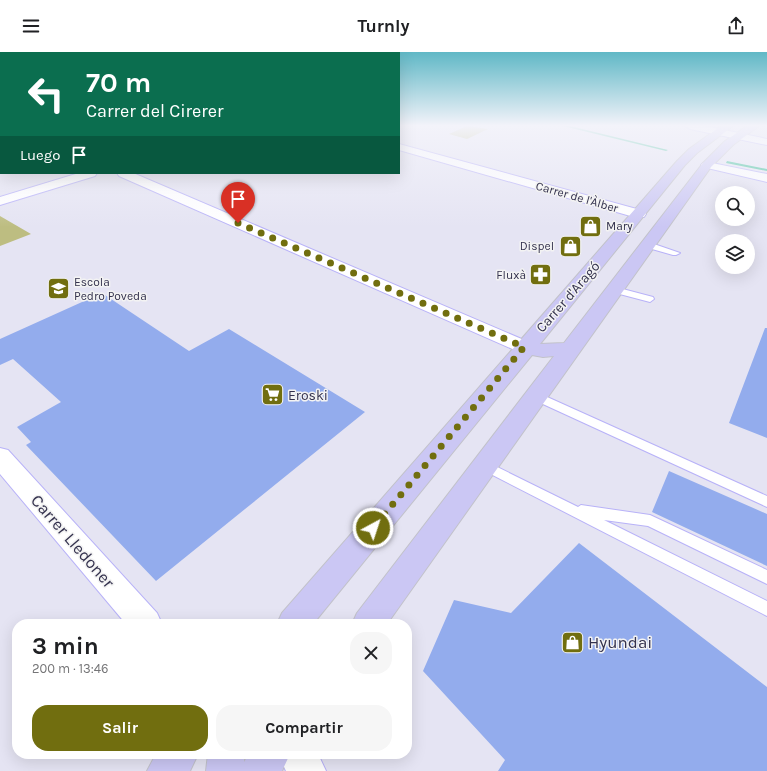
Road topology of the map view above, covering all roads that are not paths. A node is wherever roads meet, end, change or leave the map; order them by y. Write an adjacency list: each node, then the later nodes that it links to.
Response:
1 (444, 160): 9 (street, Carrer de l'Àlber)
2 (684, 160): 9 (main road, Carrer d'Aragó)
3 (712, 160): 4 (main road, Carrer d'Aragó)
4 (707, 164): 7 (street); 10 (main road, Carrer d'Aragó)
5 (88, 174): 8 (street)
6 (125, 174): 15 (street)
7 (767, 178)
8 (0, 201)
9 (639, 214): 10 (main road); 15 (main road, Carrer d'Aragó)
10 (662, 226): 11 (main road, Carrer d'Aragó)
11 (648, 245): 12 (lane); 13 (main road, Carrer d'Aragó)
12 (676, 253)
13 (615, 290): 14 (lane); 16 (main road, Carrer d'Aragó)
14 (650, 299)
15 (524, 347): 16 (main road); 25 (main road, Carrer d'Aragó)
16 (570, 349): 17 (main road, Carrer d'Aragó)
17 (536, 396): 19 (main road, Carrer d'Aragó); 20 (lane)
18 (0, 457): 24 (street, Carrer Lledoner)
19 (485, 466): 21 (lane); 26 (main road, Carrer d'Aragó)
20 (767, 502)
21 (570, 509): 22 (lane); 23 (lane)
22 (767, 577)
23 (767, 609)
24 (142, 619)
25 (297, 619)
26 (372, 619)
27 (176, 759): 31 (main road)
28 (226, 759): 32 (main road)
29 (268, 759): 33 (main road)
30 (299, 759): 34 (street)
31 (166, 771)
32 (225, 771)
33 (259, 771)
34 (307, 771)

